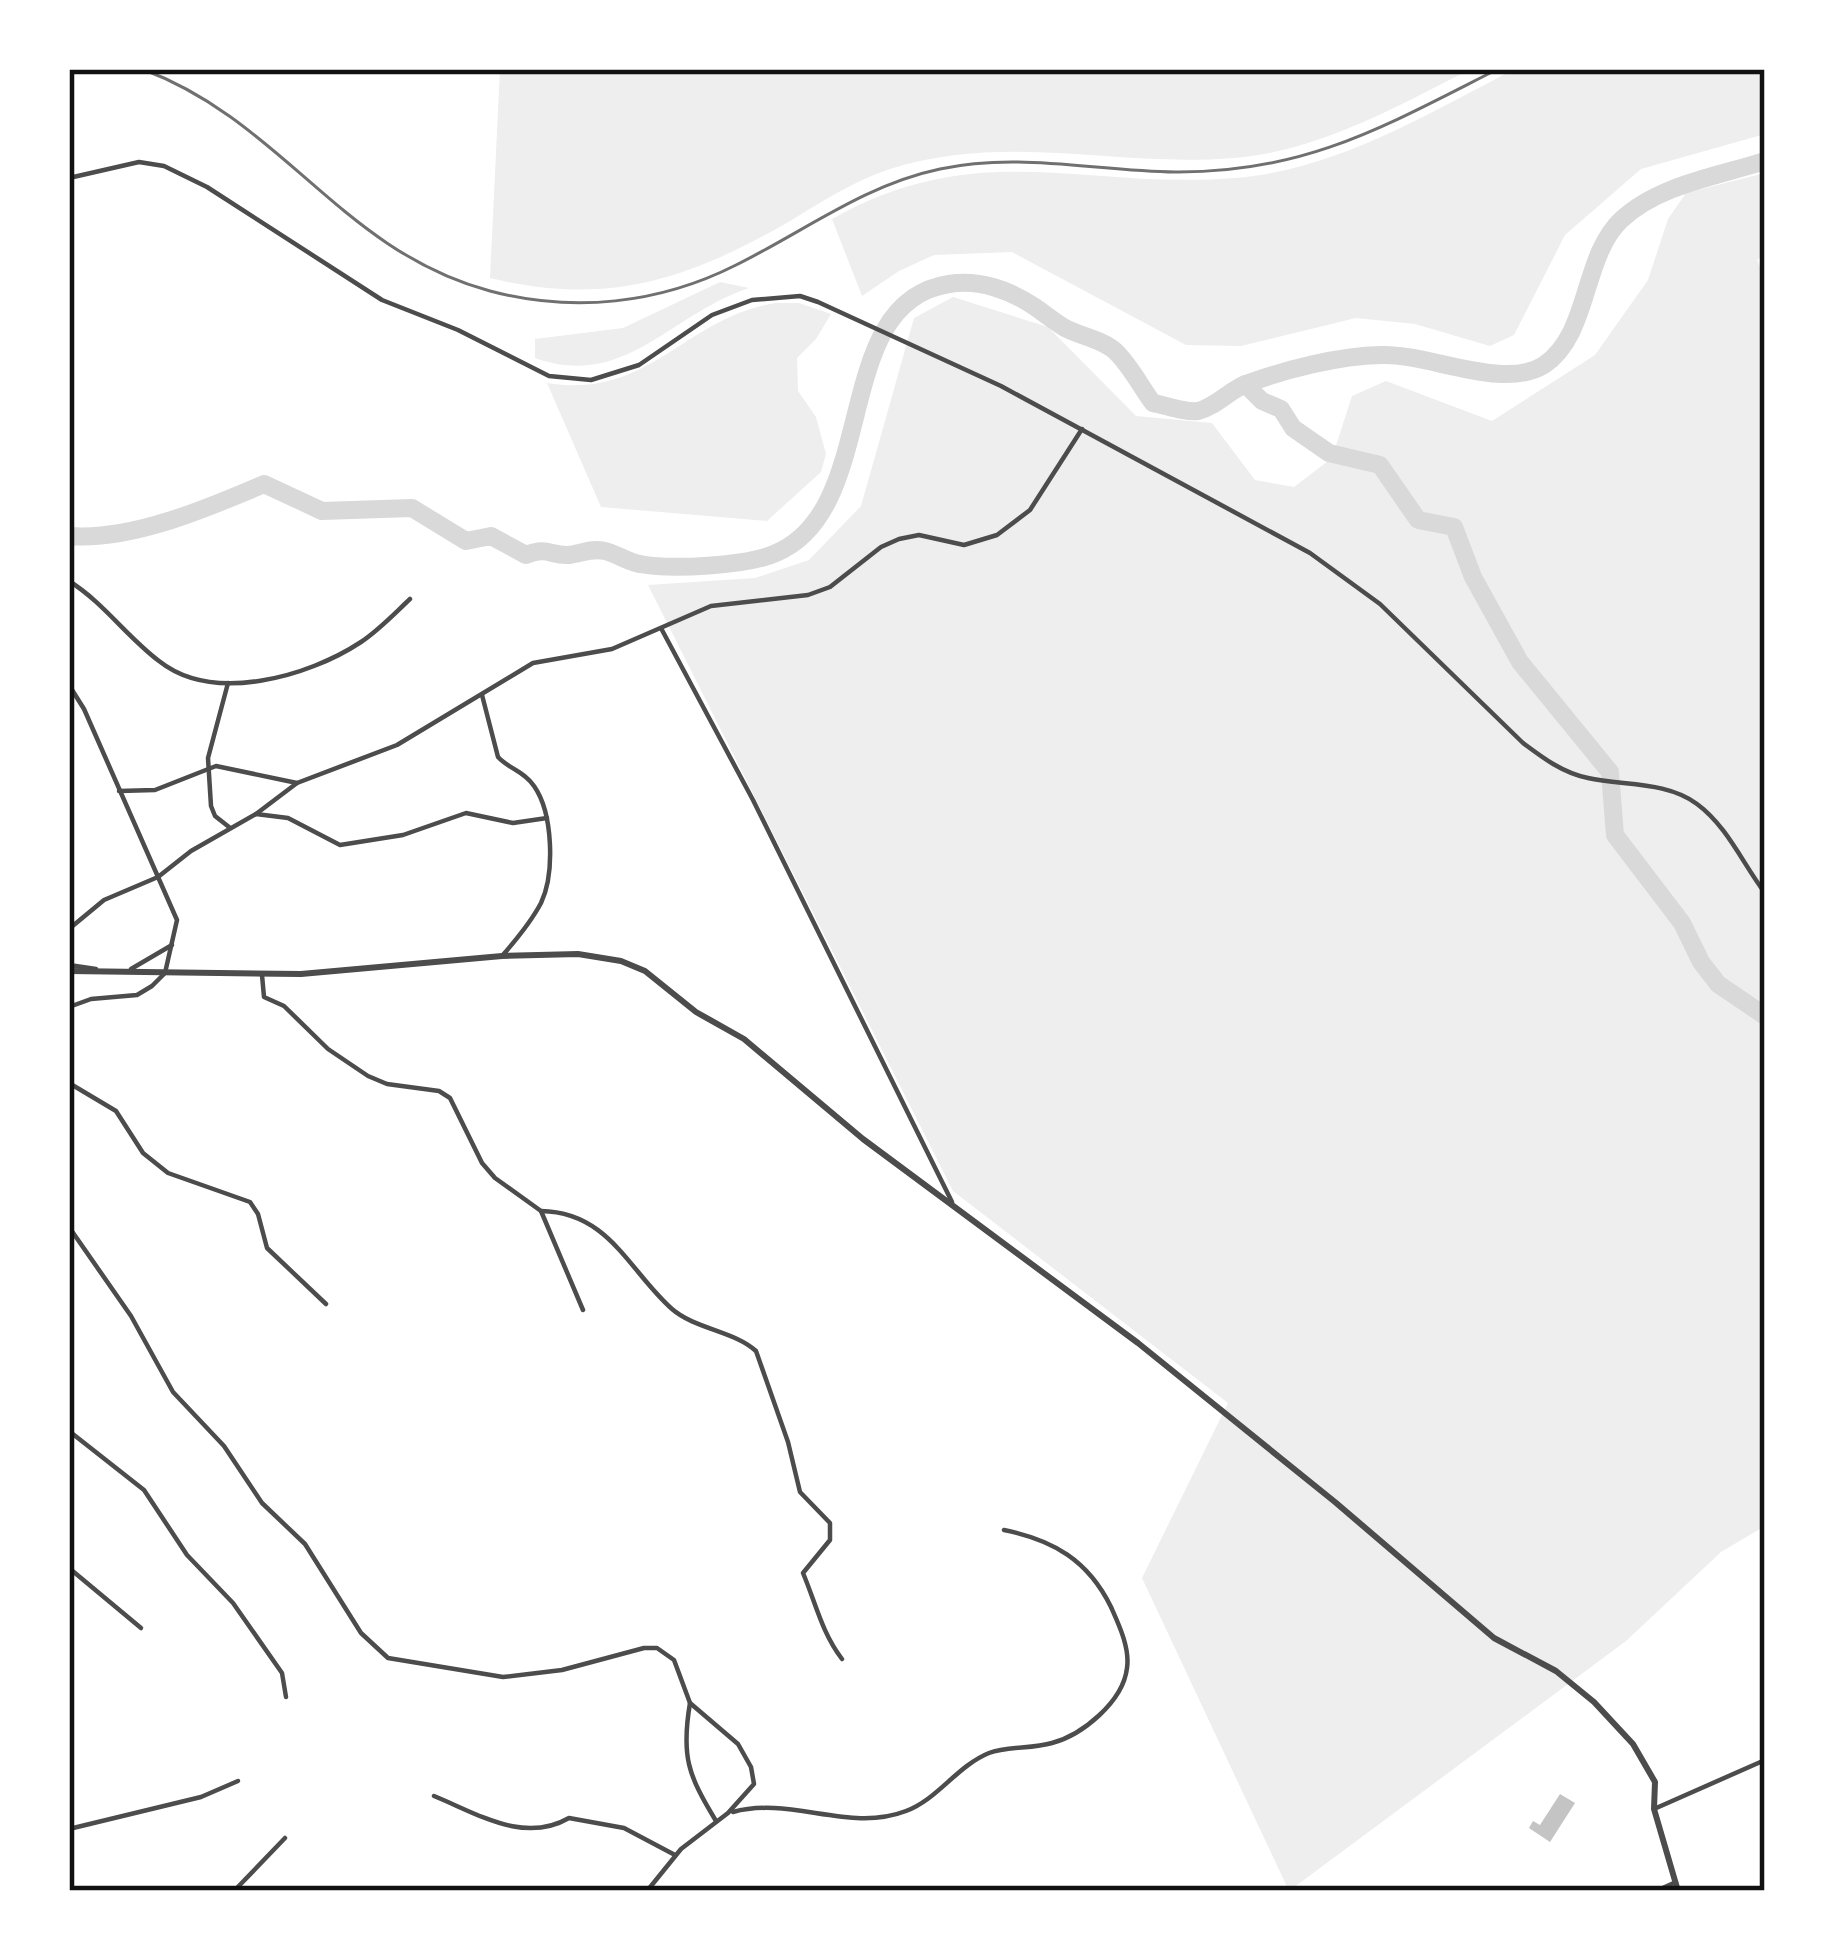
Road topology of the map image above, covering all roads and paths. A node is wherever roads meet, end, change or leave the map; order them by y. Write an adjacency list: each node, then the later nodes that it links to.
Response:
1 (69, 178): 2 (street)
2 (1082, 428): 5 (street); 16 (street)
3 (69, 580): 6 (street)
4 (410, 598): 6 (street)
5 (662, 630): 8 (street); 25 (street)
6 (228, 683): 9 (street)
7 (69, 685): 11 (street)
8 (482, 694): 10 (street); 13 (street)
9 (208, 767): 10 (street); 11 (street); 14 (street)
10 (297, 783): 12 (street)
11 (119, 790): 15 (street)
12 (256, 814): 13 (street); 14 (street)
13 (547, 818): 19 (street)
14 (229, 827): 15 (street)
15 (158, 877): 17 (street); 18 (street)
16 (1765, 893)
17 (69, 929)
18 (172, 945): 20 (street); 21 (street)
19 (502, 956): 22 (street); 25 (street)
20 (69, 968): 21 (street)
21 (165, 973): 22 (street); 23 (street)
22 (262, 975): 26 (street)
23 (69, 1006)
24 (69, 1083): 28 (street)
25 (953, 1204): 40 (street)
26 (541, 1211): 29 (street); 34 (street)
27 (69, 1227): 36 (street)
28 (326, 1304)
29 (583, 1310)
30 (69, 1431): 35 (street)
31 (1004, 1530): 41 (street)
32 (69, 1568): 33 (street)
33 (140, 1628)
34 (842, 1658)
35 (286, 1696)
36 (690, 1703): 41 (street); 42 (street)
37 (1765, 1760): 40 (street)
38 (238, 1781): 43 (street)
39 (434, 1796): 45 (street)
40 (1654, 1809): 46 (street)
41 (728, 1814): 42 (street)
42 (716, 1822): 45 (street)
43 (69, 1829)
44 (285, 1838): 47 (street)
45 (675, 1856): 48 (street)
46 (1677, 1887): 49 (street)
47 (234, 1891)
48 (647, 1891)
49 (1656, 1891)

